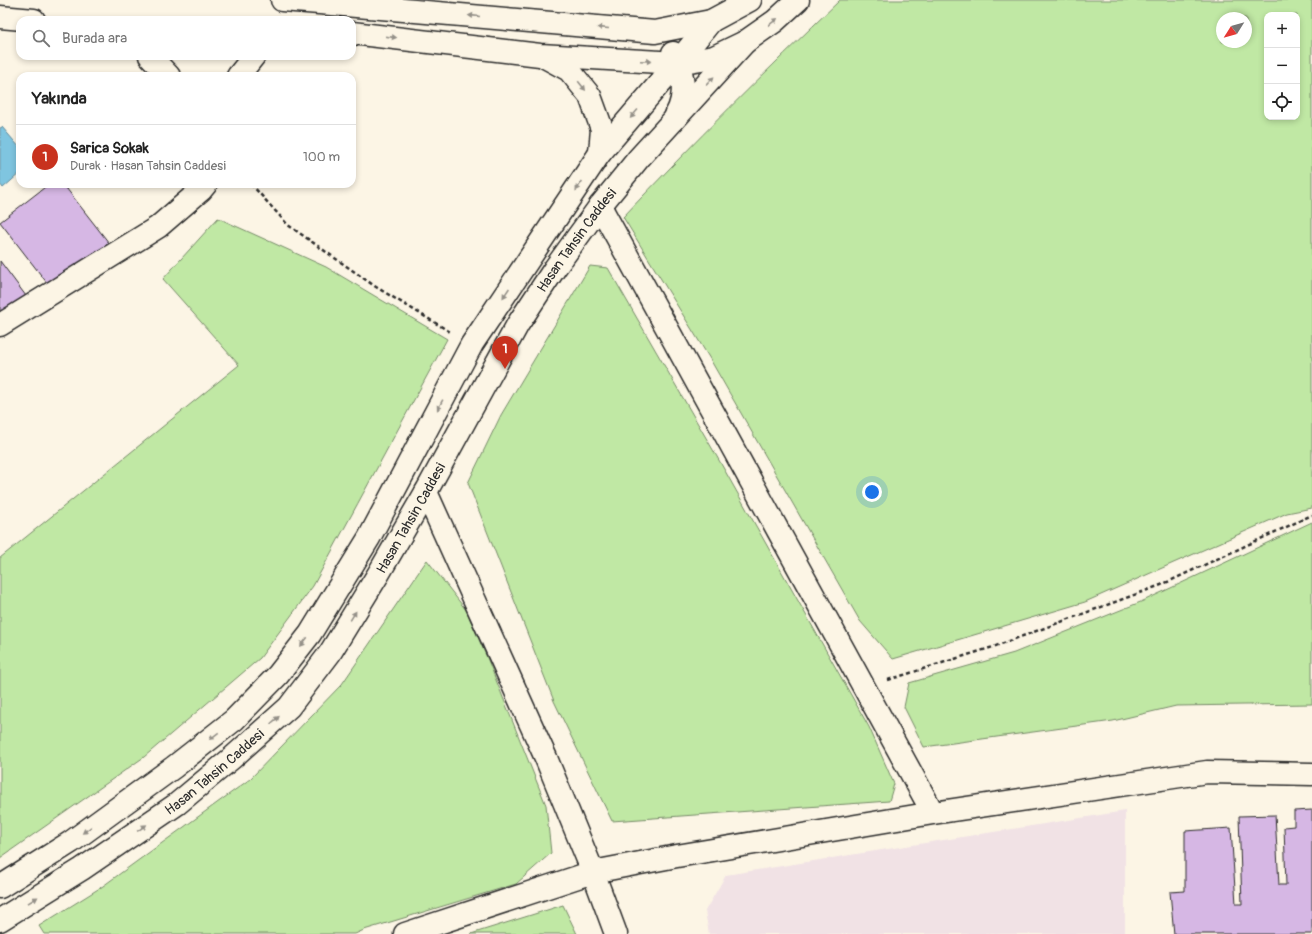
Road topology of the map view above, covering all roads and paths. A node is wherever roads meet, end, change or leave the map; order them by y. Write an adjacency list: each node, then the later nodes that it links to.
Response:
1 (282, 0): 4 (main road)
2 (750, 0): 7 (main road)
3 (798, 0): 10 (main road, Hasan Tahsin Caddesi, one-way to 3)
4 (369, 3): 8 (main road, one-way to 4)
5 (0, 16): 6 (main road)
6 (16, 18)
7 (711, 21): 8 (main road); 14 (main road, Hasan Tahsin Caddesi)
8 (642, 31): 14 (main road)
9 (356, 33): 11 (main road, Hasan Tahsin Caddesi, one-way to 11)
10 (745, 42): 14 (main road, Hasan Tahsin Caddesi); 17 (main road, Hasan Tahsin Caddesi, one-way to 10)
11 (540, 55): 14 (main road, Hasan Tahsin Caddesi, one-way to 14); 18 (main road, one-way to 18)
12 (154, 60): 15 (main road)
13 (251, 60): 16 (main road)
14 (677, 63): 17 (main road); 18 (main road, Hasan Tahsin Caddesi, one-way to 18)
15 (165, 72)
16 (241, 72)
17 (674, 120): 21 (main road, Hasan Tahsin Caddesi)
18 (600, 153): 23 (main road, Hasan Tahsin Caddesi, one-way to 23)
19 (203, 188): 22 (main road)
20 (255, 188): 23 (path)
21 (600, 206): 25 (main road, Hasan Tahsin Caddesi); 27 (main road)
22 (0, 325)
23 (472, 344): 24 (main road, Hasan Tahsin Caddesi, one-way to 24)
24 (416, 451): 25 (main road); 31 (main road, Hasan Tahsin Caddesi, one-way to 31)
25 (426, 492): 30 (main road); 32 (main road, Hasan Tahsin Caddesi, one-way to 25)
26 (1312, 515): 27 (path)
27 (864, 687): 29 (main road)
28 (1312, 774): 29 (main road)
29 (934, 813): 30 (main road)
30 (593, 872): 33 (main road); 34 (main road)
31 (0, 887)
32 (0, 920)
33 (405, 934)
34 (616, 934)

